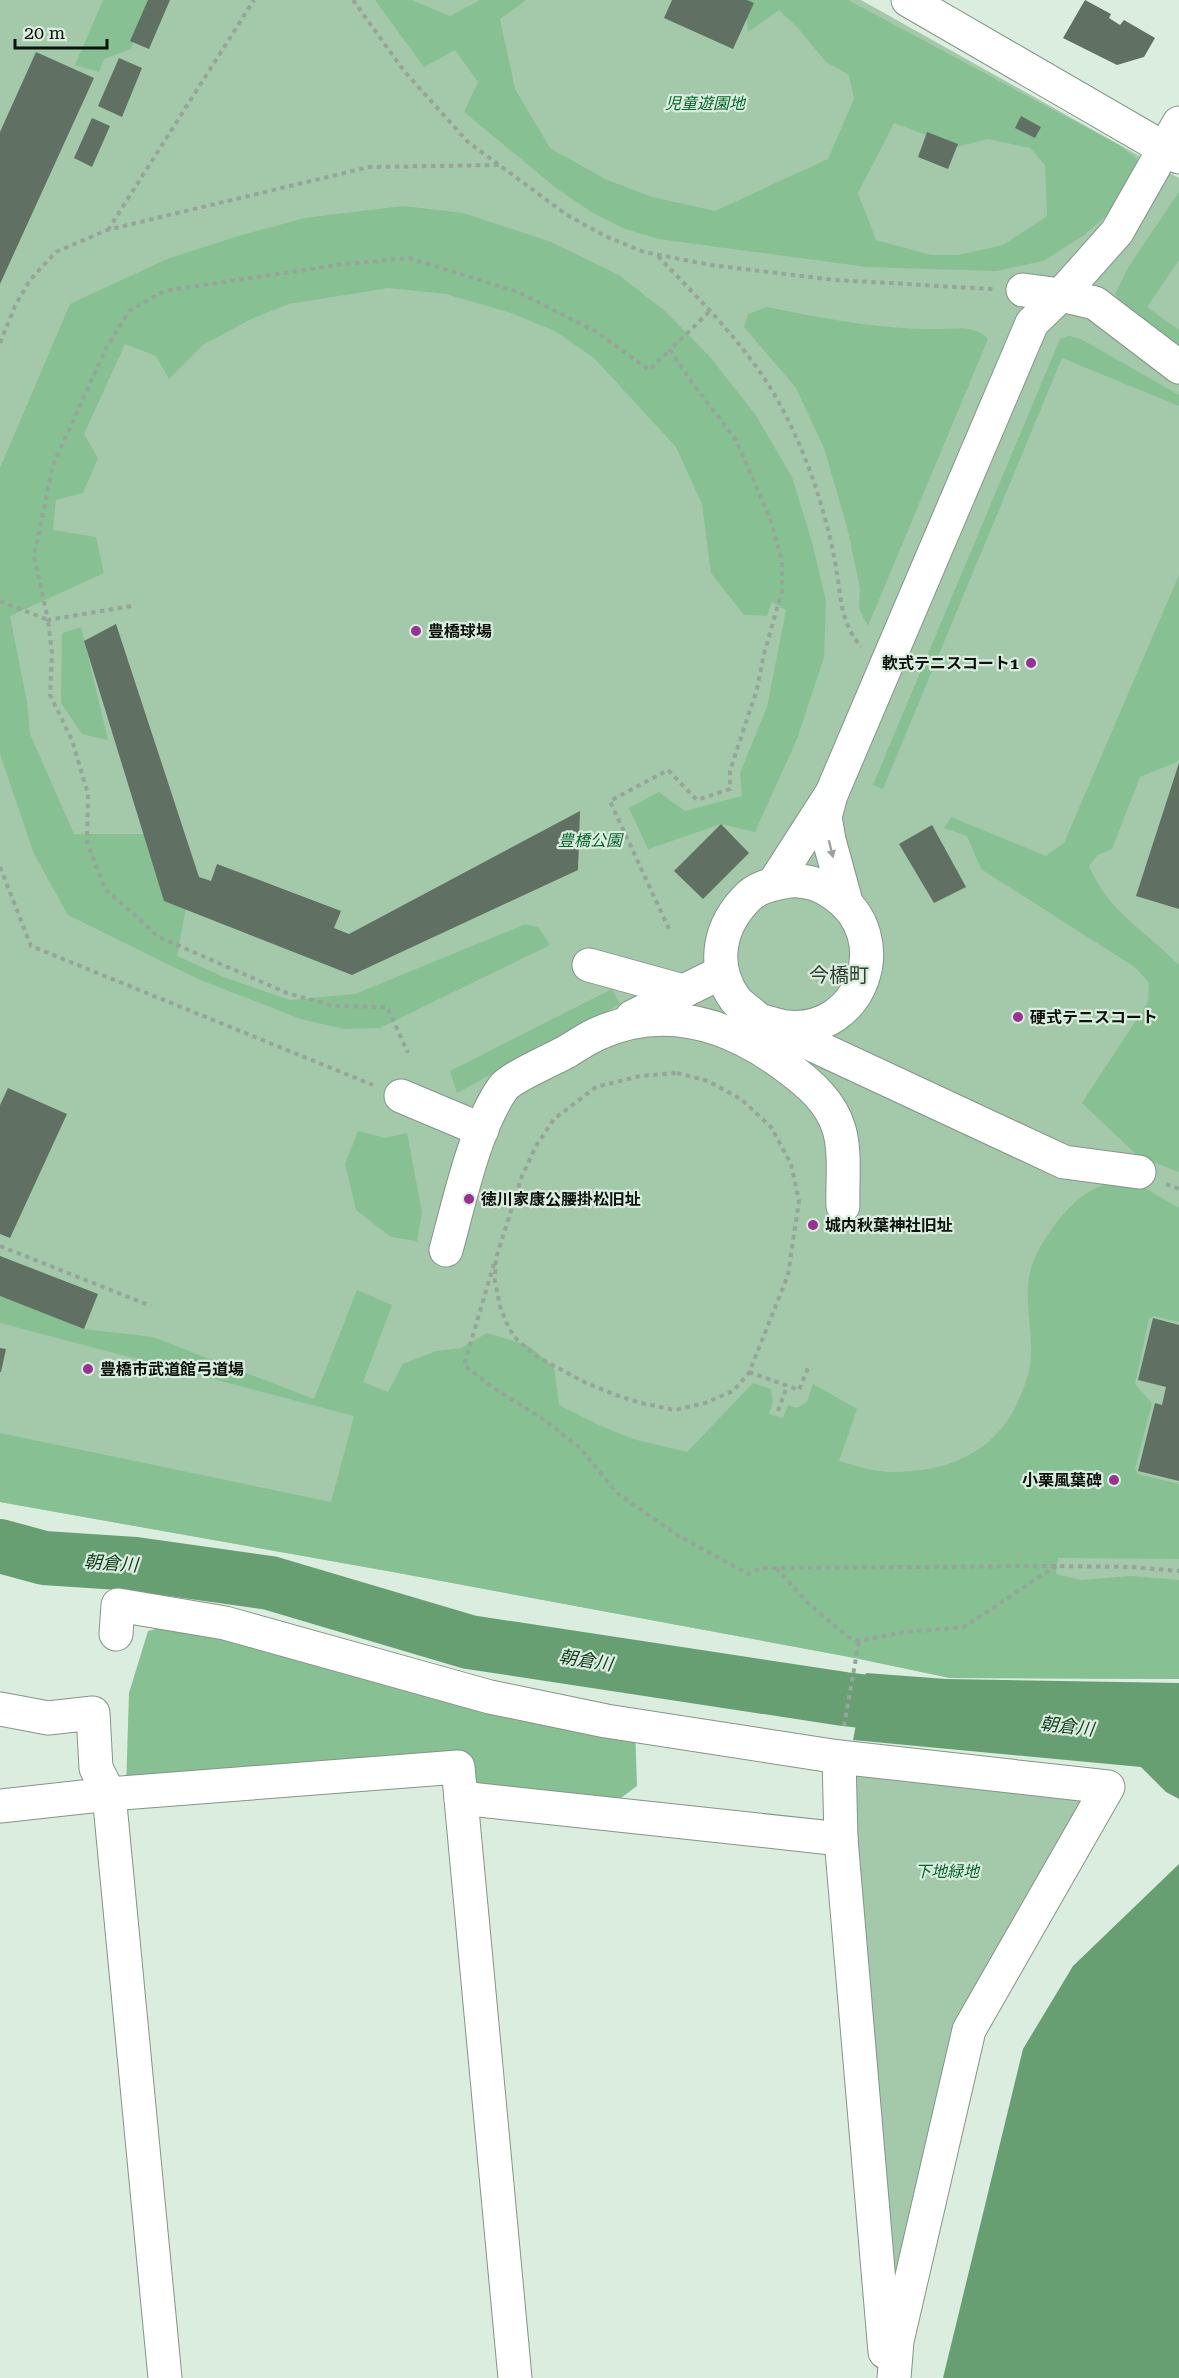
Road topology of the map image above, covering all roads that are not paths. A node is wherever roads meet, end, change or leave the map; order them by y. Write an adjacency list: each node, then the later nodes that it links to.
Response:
1 (908, 0): 2 (street)
2 (1174, 143): 4 (street)
3 (1023, 290): 4 (street)
4 (1061, 295): 5 (street); 6 (street)
5 (1179, 368)
6 (831, 795): 7 (street); 8 (street, one-way to 8)
7 (774, 883): 8 (street); 10 (street)
8 (846, 902): 12 (street)
9 (589, 965): 11 (street)
10 (722, 972): 11 (street); 13 (street)
11 (683, 991): 14 (street)
12 (854, 997): 13 (street); 15 (street)
13 (759, 1020): 15 (street)
14 (599, 1034): 17 (street); 18 (street)
15 (831, 1053): 17 (street); 19 (street)
16 (401, 1096): 18 (street)
17 (823, 1100): 20 (street)
18 (483, 1130): 21 (street)
19 (1139, 1172)
20 (843, 1206)
21 (446, 1250)
22 (116, 1634): 24 (street)
23 (0, 1709): 25 (street)
24 (841, 1745): 28 (street); 32 (street)
25 (109, 1794): 26 (street); 27 (street); 29 (street)
26 (461, 1798): 28 (street); 30 (street)
27 (0, 1806)
28 (841, 1839): 31 (street)
29 (165, 2378)
30 (515, 2378)
31 (887, 2378)
32 (894, 2378)

